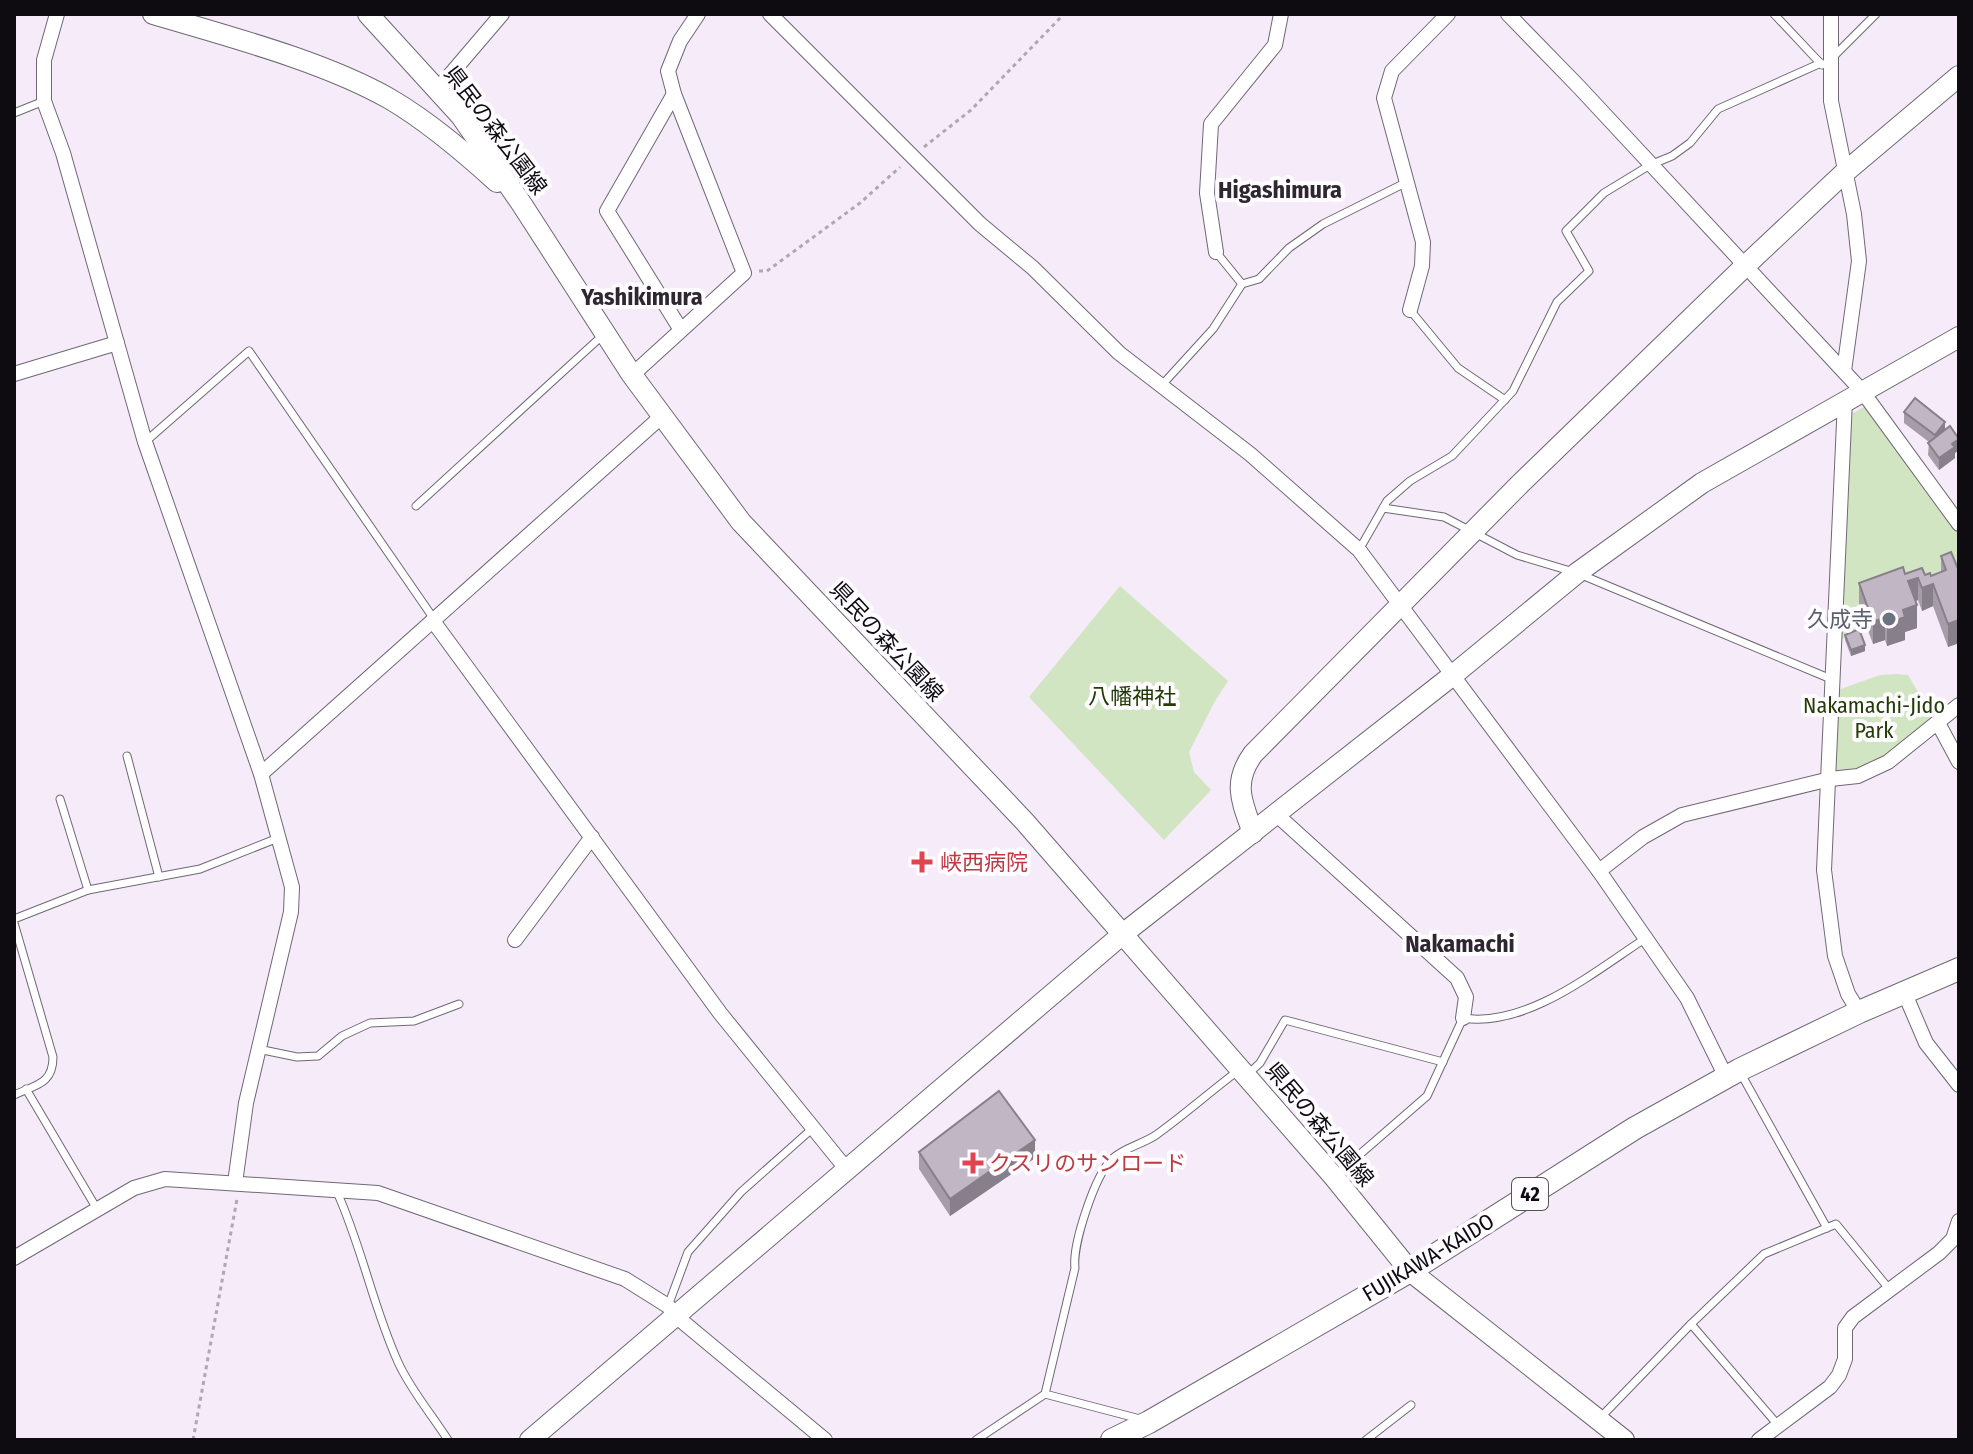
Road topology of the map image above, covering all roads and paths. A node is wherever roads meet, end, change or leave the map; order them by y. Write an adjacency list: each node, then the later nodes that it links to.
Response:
1 (57, 14): 18 (street)
2 (153, 14): 24 (street)
3 (368, 14): 16 (street, 県民の森公園線)
4 (502, 14): 16 (street)
5 (698, 14): 17 (street)
6 (770, 14): 20 (street)
7 (1064, 14): 20 (path)
8 (1281, 14): 25 (street)
9 (1448, 14): 23 (street)
10 (1508, 14): 21 (street)
11 (1774, 14): 14 (lane)
12 (1831, 14): 14 (street)
13 (1876, 14): 14 (lane)
14 (1828, 65): 21 (lane); 22 (street)
15 (1959, 76): 22 (street)
16 (438, 89): 24 (street, 県民の森公園線)
17 (674, 94): 27 (street); 30 (street)
18 (44, 101): 19 (lane); 33 (street)
19 (14, 113)
20 (912, 156): 27 (path); 37 (street)
21 (1650, 165): 26 (street); 39 (lane)
22 (1844, 173): 26 (street); 34 (street)
23 (1407, 182): 28 (lane); 29 (street)
24 (521, 203): 31 (street, 県民の森公園線)
25 (1216, 252): 28 (lane)
26 (1745, 266): 34 (street); 45 (street)
27 (744, 273): 30 (street)
28 (1242, 284): 37 (lane)
29 (1410, 310): 39 (lane)
30 (681, 330): 36 (street)
31 (605, 334): 36 (street, 県民の森公園線); 42 (lane)
32 (1959, 337): 38 (street)
33 (117, 343): 35 (street); 41 (street)
34 (1844, 371): 38 (street)
35 (14, 374)
36 (632, 375): 40 (street, 県民の森公園線)
37 (1161, 386): 46 (street)
38 (1854, 396): 44 (street); 47 (street); 51 (street)
39 (1505, 400): 43 (lane)
40 (661, 417): 49 (street); 67 (street, 県民の森公園線)
41 (145, 442): 49 (lane); 56 (street)
42 (416, 506)
43 (1383, 508): 45 (lane); 46 (lane)
44 (1959, 524)
45 (1472, 533): 47 (lane); 48 (street)
46 (1359, 550): 48 (street)
47 (1577, 573): 50 (street); 51 (lane)
48 (1401, 602): 50 (street); 60 (street)
49 (434, 620): 56 (street); 61 (street)
50 (1453, 675): 59 (street); 63 (street)
51 (1833, 680): 57 (street)
52 (1959, 705): 53 (street)
53 (1938, 723): 55 (street); 57 (street)
54 (127, 756): 64 (lane)
55 (1959, 762)
56 (261, 774): 62 (street)
57 (1830, 779): 63 (street); 73 (street)
58 (60, 799): 65 (lane)
59 (1277, 815): 60 (street); 74 (street)
60 (1253, 833): 67 (street)
61 (592, 837): 69 (street); 82 (street)
62 (279, 838): 64 (lane); 75 (street)
63 (1599, 871): 68 (street)
64 (159, 877): 65 (lane)
65 (88, 890): 66 (lane)
66 (14, 921): 80 (lane)
67 (1124, 933): 77 (street, 県民の森公園線); 83 (street)
68 (1646, 938): 74 (lane); 78 (street)
69 (515, 940)
70 (1959, 969): 71 (main road, FUJIKAWA-KAIDO / 42)
71 (1905, 994): 73 (main road, FUJIKAWA-KAIDO / 42); 79 (street)
72 (459, 1004): 75 (lane)
73 (1859, 1012): 78 (main road, FUJIKAWA-KAIDO / 42)
74 (1463, 1018): 76 (lane)
75 (258, 1049): 85 (street)
76 (1443, 1062): 77 (lane); 84 (lane)
77 (1243, 1072): 84 (street, 県民の森公園線); 95 (lane)
78 (1732, 1074): 89 (lane); 91 (main road, FUJIKAWA-KAIDO / 42)
79 (1959, 1085)
80 (26, 1089): 81 (lane); 87 (lane)
81 (14, 1095)
82 (813, 1128): 83 (street); 93 (lane)
83 (848, 1171): 93 (street)
84 (1334, 1177): 91 (street, 県民の森公園線)
85 (238, 1184): 86 (street); 87 (street); 101 (path)
86 (337, 1192): 93 (street); 102 (lane)
87 (97, 1209): 90 (street)
88 (1959, 1221): 92 (street)
89 (1827, 1228): 92 (lane); 94 (lane)
90 (15, 1254)
91 (1410, 1271): 97 (street, 県民の森公園線); 98 (main road, FUJIKAWA-KAIDO / 42)
92 (1890, 1290): 99 (street)
93 (673, 1312): 103 (street); 104 (street)
94 (1691, 1324): 97 (lane); 99 (lane)
95 (1045, 1394): 98 (lane); 105 (lane)
96 (1411, 1405): 106 (lane)
97 (1598, 1420): 107 (street, 県民の森公園線)
98 (1149, 1422): 100 (main road, FUJIKAWA-KAIDO / 42)
99 (1769, 1434)
100 (1124, 1438)
101 (193, 1440)
102 (448, 1440)
103 (530, 1440)
104 (825, 1440)
105 (976, 1440)
106 (1366, 1440)
107 (1624, 1440)

